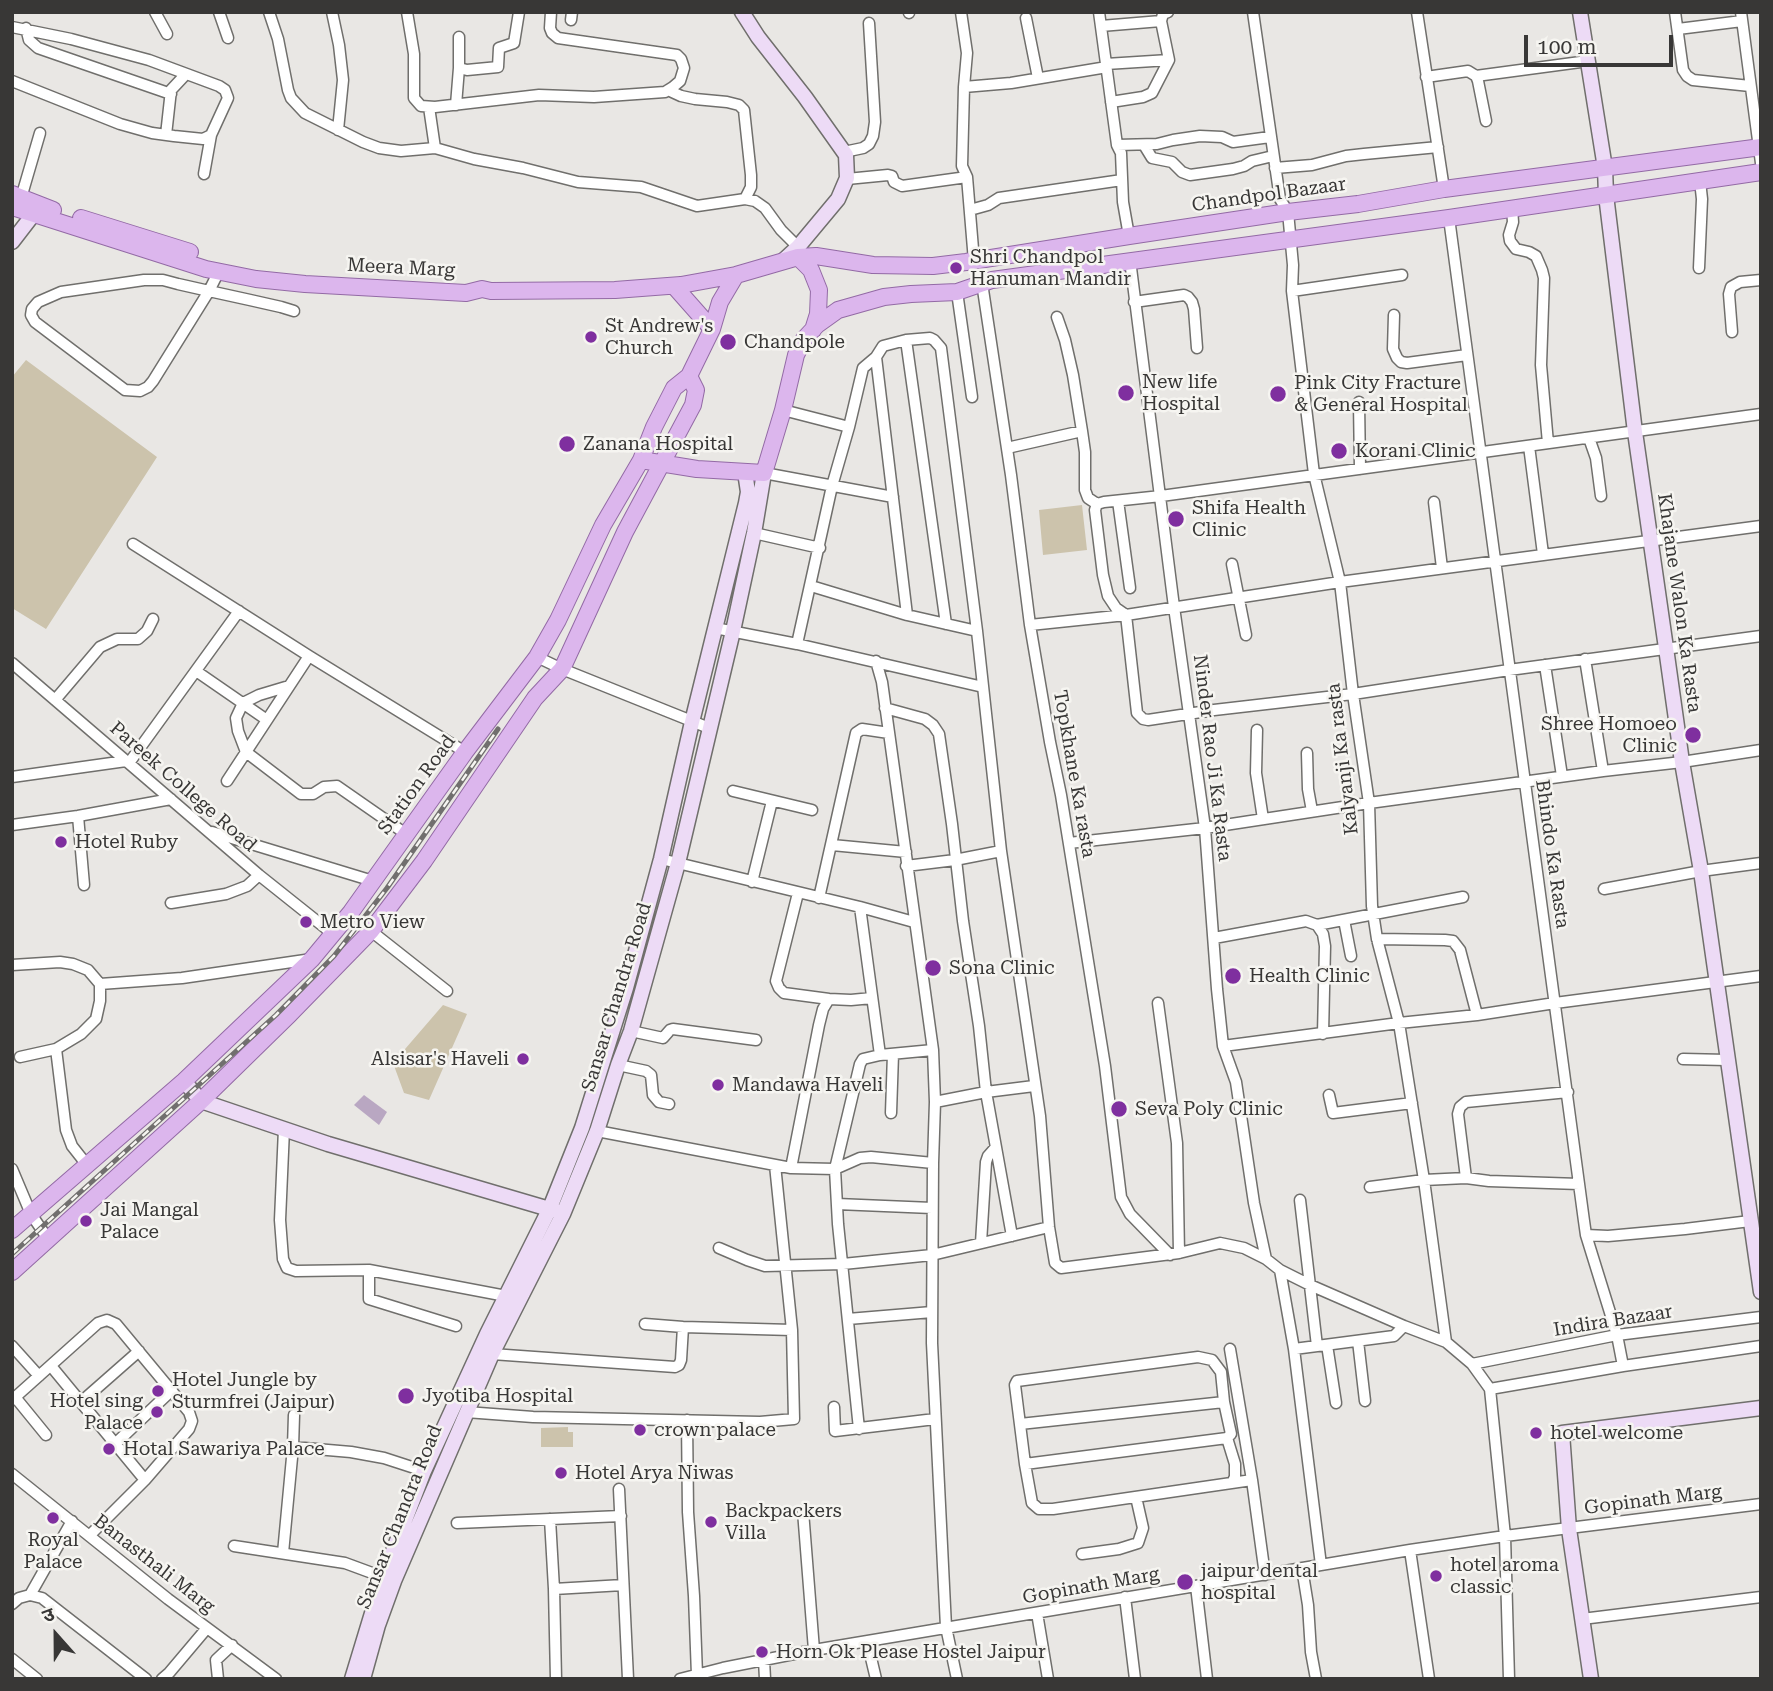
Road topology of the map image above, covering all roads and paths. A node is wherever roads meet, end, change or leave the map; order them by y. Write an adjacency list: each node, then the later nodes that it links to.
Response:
1 (155, 12): 23 (street)
2 (219, 12): 25 (street)
3 (269, 12): 43 (street)
4 (332, 12): 43 (street)
5 (407, 12): 41 (street)
6 (519, 12): 29 (street)
7 (551, 12): 37 (street)
8 (742, 12): 52 (street)
9 (961, 12): 36 (street)
10 (1099, 12): 19 (street)
11 (1252, 12): 47 (street, Kalyanji Ka rasta)
12 (1417, 12): 32 (street)
13 (1580, 12): 27 (street, Khajane Walon Ka Rasta)
14 (1675, 12): 22 (street)
15 (1164, 17): 19 (street); 26 (street)
16 (1741, 17): 22 (street); 35 (street)
17 (1026, 18): 33 (street)
18 (869, 23): 52 (street)
19 (1101, 26): 28 (street)
20 (12, 27): 21 (street)
21 (26, 28): 30 (street); 38 (street)
22 (1678, 29): 35 (street)
23 (167, 34)
24 (459, 37): 29 (street)
25 (228, 38)
26 (1169, 60): 28 (street); 39 (street)
27 (1588, 61): 31 (street); 55 (street, Khajane Walon Ka Rasta)
28 (1106, 66): 33 (street); 39 (street)
29 (459, 68): 40 (street)
30 (186, 74): 38 (street); 46 (street)
31 (1476, 76): 32 (street); 42 (street)
32 (1426, 77): 50 (street)
33 (1038, 78): 36 (street)
34 (12, 81): 45 (street)
35 (1750, 86): 53 (street)
36 (964, 87): 58 (street)
37 (668, 90): 40 (street); 65 (street)
38 (171, 94): 45 (street)
39 (1111, 102): 48 (street)
40 (456, 105): 41 (street)
41 (429, 107): 51 (street)
42 (1486, 121)
43 (338, 130): 51 (street)
44 (40, 133): 64 (street)
45 (166, 135): 46 (street)
46 (211, 135): 57 (street)
47 (1270, 137): 49 (street); 54 (street, Kalyanji Ka rasta)
48 (1117, 145): 49 (street); 60 (street)
49 (1144, 145): 54 (street)
50 (1438, 147): 54 (street); 62 (street)
51 (435, 148): 65 (street)
52 (844, 152): 59 (street)
53 (1760, 153): 55 (main road, Chandpol Bazaar)
54 (1274, 162): 69 (street, Kalyanji Ka rasta)
55 (1605, 168): 62 (main road, Chandpol Bazaar); 63 (street, Khajane Walon Ka Rasta)
56 (1761, 172): 61 (main road)
57 (204, 174)
58 (967, 177): 59 (street); 68 (street)
59 (847, 179): 74 (street)
60 (1122, 180): 68 (street); 71 (street)
61 (1700, 181): 63 (main road); 77 (street)
62 (1444, 189): 69 (main road, Chandpol Bazaar)
63 (1606, 195): 66 (main road); 106 (street, Khajane Walon Ka Rasta)
64 (15, 200): 67 (main road, Meera Marg)
65 (745, 200): 74 (street)
66 (1512, 208): 70 (main road); 108 (street)
67 (37, 210): 73 (street); 78 (main road, Meera Marg); 84 (main road, Meera Marg)
68 (970, 210): 76 (street)
69 (1288, 212): 71 (main road, Chandpol Bazaar); 72 (street, Kalyanji Ka rasta)
70 (1449, 218): 72 (main road); 97 (street, Bhindo Ka Rasta)
71 (1129, 236): 76 (main road, Chandpol Bazaar)
72 (1291, 239): 75 (main road); 86 (street, Kalyanji Ka rasta)
73 (12, 242)
74 (793, 255): 76 (main road, Chandpol Bazaar); 79 (main road); 93 (main road)
75 (1130, 260): 82 (main road); 88 (street, Ninder Rao Ji Ka Rasta)
76 (974, 261)
77 (1699, 268)
78 (219, 271): 84 (main road, Meera Marg); 85 (street)
79 (736, 275): 83 (main road); 92 (main road, Station Road)
80 (1402, 275): 86 (street)
81 (1761, 280): 94 (street)
82 (982, 283): 87 (main road); 110 (street, Topkhane Ka rasta)
83 (674, 286): 84 (main road); 92 (main road)
84 (482, 289)
85 (209, 291): 85 (street); 89 (street)
86 (1292, 291): 117 (street, Kalyanji Ka rasta)
87 (957, 292): 93 (main road, Sansar Chandra Road); 100 (street)
88 (1134, 302): 96 (street); 119 (street, Ninder Rao Ji Ka Rasta)
89 (293, 311)
90 (1394, 315): 97 (street)
91 (1057, 317): 105 (street)
92 (712, 329): 99 (main road, Station Road)
93 (813, 330): 102 (main road, Sansar Chandra Road)
94 (1732, 332)
95 (906, 340): 98 (street); 143 (street); 147 (street)
96 (1197, 348)
97 (1467, 355): 111 (street, Bhindo Ka Rasta)
98 (876, 357): 104 (street); 121 (street)
99 (690, 376): 112 (main road, Station Road); 113 (main road)
100 (972, 397)
101 (1359, 402): 114 (street)
102 (783, 410): 104 (street); 116 (main road, Sansar Chandra Road)
103 (1761, 414): 106 (street)
104 (849, 426): 118 (street)
105 (1083, 431): 110 (street); 124 (street)
106 (1635, 432): 107 (street); 127 (street, Khajane Walon Ka Rasta)
107 (1589, 438): 108 (street); 120 (street)
108 (1548, 443): 109 (street)
109 (1529, 446): 111 (street); 130 (street)
110 (1007, 448): 144 (street, Topkhane Ka rasta)
111 (1480, 452): 114 (street); 131 (street, Bhindo Ka Rasta)
112 (641, 460): 113 (main road); 153 (main road, Station Road)
113 (662, 464): 115 (main road); 158 (main road)
114 (1360, 468): 117 (street)
115 (745, 472): 116 (main road); 145 (street, Sansar Chandra Road)
116 (764, 473): 118 (street); 126 (street, Sansar Chandra Road)
117 (1314, 474): 119 (street); 134 (street, Kalyanji Ka rasta)
118 (832, 486): 121 (street); 129 (street)
119 (1161, 496): 122 (street); 138 (street, Ninder Rao Ji Ka Rasta)
120 (1601, 496)
121 (893, 497): 140 (street)
122 (1118, 501): 124 (street); 136 (street)
123 (1434, 502): 133 (street)
124 (1097, 505): 141 (street)
125 (1761, 526): 127 (street)
126 (754, 533): 129 (street); 146 (street, Sansar Chandra Road)
127 (1651, 542): 130 (street); 151 (street, Khajane Walon Ka Rasta)
128 (133, 544): 139 (street)
129 (820, 548): 135 (street)
130 (1543, 554): 131 (street)
131 (1496, 560): 133 (street); 159 (street, Bhindo Ka Rasta)
132 (1232, 565): 137 (street)
133 (1442, 568): 134 (street)
134 (1340, 582): 137 (street); 163 (street, Kalyanji Ka rasta)
135 (811, 586): 140 (street); 150 (street)
136 (1130, 588)
137 (1239, 597): 138 (street); 148 (street)
138 (1174, 607): 141 (street); 167 (street, Ninder Rao Ji Ka Rasta)
139 (239, 611): 152 (street); 160 (street)
140 (907, 615): 143 (street)
141 (1126, 615): 144 (street); 167 (street)
142 (153, 619): 164 (street)
143 (946, 624): 147 (street)
144 (1030, 625): 196 (street, Topkhane Ka rasta)
145 (715, 628): 146 (street); 169 (street, Sansar Chandra Road)
146 (733, 631): 150 (street); 170 (street, Sansar Chandra Road)
147 (977, 631): 162 (street)
148 (1246, 635)
149 (1761, 636): 151 (street)
150 (797, 644): 155 (street)
151 (1666, 648): 154 (street); 178 (street, Khajane Walon Ka Rasta)
152 (309, 656): 161 (street); 175 (street)
153 (537, 657): 158 (street); 175 (main road, Station Road)
154 (1585, 659): 157 (street); 179 (street)
155 (876, 661): 162 (street); 166 (street)
156 (12, 663): 164 (street, Pareek College Road)
157 (1545, 665): 159 (street); 180 (street)
158 (562, 669): 169 (street); 220 (main road)
159 (1509, 670): 163 (street); 183 (street, Bhindo Ka Rasta)
160 (196, 671): 165 (street); 177 (street)
161 (289, 686): 165 (street); 168 (street)
162 (983, 687): 198 (street)
163 (1353, 694): 167 (street); 187 (street, Kalyanji Ka rasta)
164 (55, 700): 177 (street, Pareek College Road)
165 (243, 703): 168 (street); 174 (street)
166 (885, 708): 172 (street); 201 (street)
167 (1188, 714): 193 (street, Ninder Rao Ji Ka Rasta)
168 (267, 720): 174 (street)
169 (692, 722): 170 (street); 200 (street, Sansar Chandra Road)
170 (709, 729): 202 (street, Sansar Chandra Road)
171 (1257, 730): 191 (street)
172 (889, 733): 197 (street); 199 (street)
173 (1761, 750): 178 (street)
174 (246, 752): 182 (street); 195 (street)
175 (465, 752): 195 (main road, Station Road)
176 (1307, 753): 189 (street)
177 (127, 762): 181 (street); 185 (street, Pareek College Road)
178 (1682, 762): 179 (street); 205 (street, Khajane Walon Ka Rasta)
179 (1603, 771): 180 (street)
180 (1562, 776): 183 (street)
181 (12, 777)
182 (227, 781)
183 (1525, 781): 187 (street); 234 (street, Bhindo Ka Rasta)
184 (733, 791): 186 (street)
185 (171, 799): 190 (street); 194 (street, Pareek College Road)
186 (772, 801): 188 (street); 208 (street)
187 (1369, 803): 189 (street); 216 (street, Kalyanji Ka rasta)
188 (812, 810)
189 (1312, 811): 191 (street)
190 (78, 816): 192 (street); 209 (street)
191 (1263, 819): 193 (street)
192 (12, 825)
193 (1205, 828): 196 (street); 222 (street, Ninder Rao Ji Ka Rasta)
194 (208, 831): 206 (street, Pareek College Road); 207 (street)
195 (406, 834): 207 (main road, Station Road)
196 (1069, 844): 285 (street, Topkhane Ka rasta)
197 (832, 845): 199 (street); 213 (street)
198 (1001, 851): 201 (street); 250 (street)
199 (905, 852): 204 (street)
200 (661, 859): 202 (street); 275 (street, Sansar Chandra Road)
201 (956, 860): 204 (street); 251 (street)
202 (678, 863): 208 (street); 237 (street, Sansar Chandra Road)
203 (1761, 863): 205 (street)
204 (906, 866): 218 (street)
205 (1701, 871): 210 (street); 228 (street, Khajane Walon Ka Rasta)
206 (259, 875): 214 (street); 221 (street, Pareek College Road)
207 (373, 881): 221 (main road, Station Road)
208 (752, 881): 211 (street)
209 (84, 885)
210 (1604, 889)
211 (798, 893): 213 (street); 232 (street)
212 (1463, 897): 216 (street)
213 (819, 898): 215 (street)
214 (171, 903)
215 (860, 907): 218 (street); 231 (street)
216 (1373, 914): 217 (street); 223 (street, Kalyanji Ka rasta)
217 (1345, 920): 219 (street); 224 (street)
218 (914, 922): 242 (street)
219 (1317, 925): 222 (street); 238 (street)
220 (371, 931): 230 (street); 254 (main road)
221 (333, 934): 225 (main road, Station Road)
222 (1214, 938): 240 (street, Ninder Rao Ji Ka Rasta)
223 (1377, 939): 235 (street); 236 (street, Kalyanji Ka rasta)
224 (1351, 956)
225 (312, 959): 229 (street); 249 (main road, Station Road)
226 (12, 965): 229 (street)
227 (1761, 976): 228 (street)
228 (1716, 982): 234 (street); 247 (street, Khajane Walon Ka Rasta)
229 (100, 984): 241 (street)
230 (447, 991)
231 (872, 998): 232 (street); 244 (street)
232 (829, 999): 265 (street)
233 (1158, 1003): 285 (street)
234 (1555, 1003): 235 (street); 252 (street, Bhindo Ka Rasta)
235 (1476, 1015): 236 (street)
236 (1399, 1023): 238 (street); 256 (street, Kalyanji Ka rasta)
237 (631, 1031): 239 (street); 248 (street, Sansar Chandra Road)
238 (1323, 1034): 240 (street)
239 (756, 1040)
240 (1223, 1046): 287 (street, Ninder Rao Ji Ka Rasta)
241 (56, 1049): 245 (street); 263 (street)
242 (933, 1050): 243 (street); 255 (street)
243 (893, 1054): 244 (street); 258 (street)
244 (880, 1055): 267 (street)
245 (20, 1057)
246 (1684, 1059): 247 (street)
247 (1727, 1060): 277 (street, Khajane Walon Ka Rasta)
248 (618, 1065): 257 (street); 260 (street, Sansar Chandra Road)
249 (184, 1081): 254 (street); 263 (main road, Station Road)
250 (1034, 1086): 251 (street); 278 (street)
251 (986, 1092): 255 (street); 261 (street)
252 (1567, 1092): 268 (street); 270 (street, Bhindo Ka Rasta)
253 (1329, 1095): 256 (street)
254 (201, 1101): 259 (street); 282 (main road)
255 (935, 1102): 262 (street)
256 (1412, 1103): 269 (street, Kalyanji Ka rasta)
257 (669, 1104)
258 (891, 1113)
259 (284, 1129): 275 (street); 290 (street)
260 (597, 1131): 264 (street); 275 (street, Sansar Chandra Road)
261 (996, 1147): 281 (street); 283 (street)
262 (933, 1163): 267 (street); 274 (street)
263 (87, 1165): 276 (main road, Station Road)
264 (775, 1165): 265 (street); 289 (street)
265 (791, 1168): 267 (street)
266 (12, 1169): 276 (street)
267 (835, 1169): 273 (street)
268 (1466, 1178): 269 (street); 270 (street)
269 (1424, 1180): 271 (street); 306 (street, Kalyanji Ka rasta)
270 (1579, 1184): 280 (street, Bhindo Ka Rasta)
271 (1370, 1187)
272 (1300, 1200): 293 (street)
273 (837, 1204): 274 (street); 288 (street)
274 (932, 1208): 286 (street)
275 (556, 1211): 295 (street, Sansar Chandra Road); 313 (street, Sansar Chandra Road)
276 (31, 1214): 279 (main road, Station Road); 282 (street)
277 (1750, 1220): 280 (street); 294 (street, Khajane Walon Ka Rasta)
278 (1049, 1227): 281 (street); 285 (street)
279 (12, 1230)
280 (1586, 1235): 304 (street, Bhindo Ka Rasta)
281 (1012, 1236): 283 (street)
282 (48, 1239): 292 (main road)
283 (981, 1243): 286 (street)
284 (719, 1248): 289 (street)
285 (1174, 1254): 287 (street)
286 (932, 1255): 288 (street); 296 (street)
287 (1266, 1259): 291 (street)
288 (843, 1264): 289 (street); 298 (street)
289 (785, 1265): 303 (street)
290 (369, 1270): 295 (street); 300 (street)
291 (1280, 1270): 293 (street); 311 (street)
292 (12, 1272)
293 (1310, 1285): 301 (street); 308 (street)
294 (1761, 1293)
295 (506, 1296): 338 (street, Sansar Chandra Road)
296 (932, 1312): 298 (street); 329 (street)
297 (1761, 1317): 304 (street, Indira Bazaar)
298 (848, 1319): 332 (street)
299 (645, 1324): 302 (street)
300 (456, 1326)
301 (1404, 1326): 305 (street); 306 (street)
302 (683, 1327): 303 (street); 313 (street)
303 (792, 1330): 330 (street)
304 (1617, 1335): 314 (street, Indira Bazaar); 316 (street, Bhindo Ka Rasta)
305 (1358, 1341): 308 (street); 321 (street)
306 (1446, 1342): 314 (street)
307 (12, 1346): 317 (street)
308 (1322, 1346): 311 (street); 324 (street)
309 (1761, 1346): 316 (street)
310 (1230, 1349): 341 (street)
311 (1294, 1349): 358 (street)
312 (139, 1351): 315 (street); 319 (street); 322 (street)
313 (492, 1354): 327 (street, Sansar Chandra Road)
314 (1472, 1364): 318 (street)
315 (51, 1366): 317 (street); 322 (street)
316 (1623, 1366): 318 (street)
317 (39, 1376): 320 (street)
318 (1490, 1389): 353 (street)
319 (172, 1390): 335 (street); 340 (street)
320 (14, 1399): 333 (street)
321 (1365, 1401)
322 (81, 1402): 335 (street)
323 (1224, 1402): 331 (street); 331 (street); 334 (street)
324 (1336, 1403)
325 (834, 1407): 332 (street)
326 (1761, 1408): 351 (street)
327 (466, 1412): 330 (street); 385 (street, Sansar Chandra Road)
328 (294, 1415): 336 (street)
329 (935, 1419): 332 (street); 371 (street)
330 (687, 1420): 378 (street)
331 (1020, 1424): 337 (street)
332 (859, 1429)
333 (46, 1435)
334 (1227, 1438): 337 (street); 342 (street)
335 (115, 1444): 340 (street)
336 (293, 1447): 338 (street); 356 (street)
337 (1025, 1464): 344 (street)
338 (424, 1471): 361 (street, Sansar Chandra Road)
339 (12, 1474): 349 (street, Banasthali Marg)
340 (145, 1480): 352 (street)
341 (1252, 1480): 342 (street); 360 (street)
342 (1232, 1483): 344 (street)
343 (619, 1489): 347 (street)
344 (1136, 1497): 357 (street)
345 (1761, 1504): 351 (street, Gopinath Marg)
346 (803, 1511): 375 (street)
347 (621, 1516): 348 (street); 362 (street)
348 (550, 1519): 350 (street); 364 (street)
349 (72, 1521): 352 (street, Banasthali Marg); 365 (street)
350 (457, 1523)
351 (1569, 1529): 353 (street, Gopinath Marg); 370 (street)
352 (90, 1535): 372 (street, Banasthali Marg)
353 (1505, 1536): 355 (street, Gopinath Marg); 397 (street)
354 (234, 1546): 356 (street)
355 (1410, 1550): 358 (street, Gopinath Marg); 396 (street)
356 (283, 1553): 361 (street)
357 (1082, 1554)
358 (1321, 1565): 359 (street, Gopinath Marg)
359 (1302, 1568): 360 (street, Gopinath Marg); 395 (street)
360 (1265, 1575): 363 (street, Gopinath Marg)
361 (383, 1577): 384 (street, Sansar Chandra Road)
362 (622, 1585): 364 (street); 387 (street)
363 (1196, 1586): 366 (street, Gopinath Marg); 394 (street)
364 (554, 1589): 386 (street)
365 (30, 1595): 368 (street); 380 (street)
366 (1125, 1597): 369 (street, Gopinath Marg); 393 (street)
367 (1761, 1597): 370 (street)
368 (12, 1604)
369 (1037, 1613): 371 (street, Gopinath Marg); 392 (street)
370 (1582, 1619): 398 (street)
371 (946, 1627): 373 (street, Gopinath Marg); 391 (street)
372 (207, 1628): 374 (street, Banasthali Marg); 381 (street)
373 (867, 1641): 375 (street, Gopinath Marg); 390 (street)
374 (232, 1645): 382 (street); 383 (street, Banasthali Marg)
375 (814, 1650): 377 (street, Gopinath Marg)
376 (12, 1659): 379 (street)
377 (764, 1660): 378 (street, Gopinath Marg); 389 (street)
378 (697, 1675): 388 (street, Gopinath Marg)
379 (37, 1679)
380 (146, 1679)
381 (162, 1679)
382 (218, 1679)
383 (276, 1679)
384 (352, 1679)
385 (363, 1679)
386 (556, 1679)
387 (628, 1679)
388 (680, 1679)
389 (765, 1679)
390 (876, 1679)
391 (957, 1679)
392 (1048, 1679)
393 (1135, 1679)
394 (1207, 1679)
395 (1316, 1679)
396 (1429, 1679)
397 (1509, 1679)
398 (1591, 1679)

